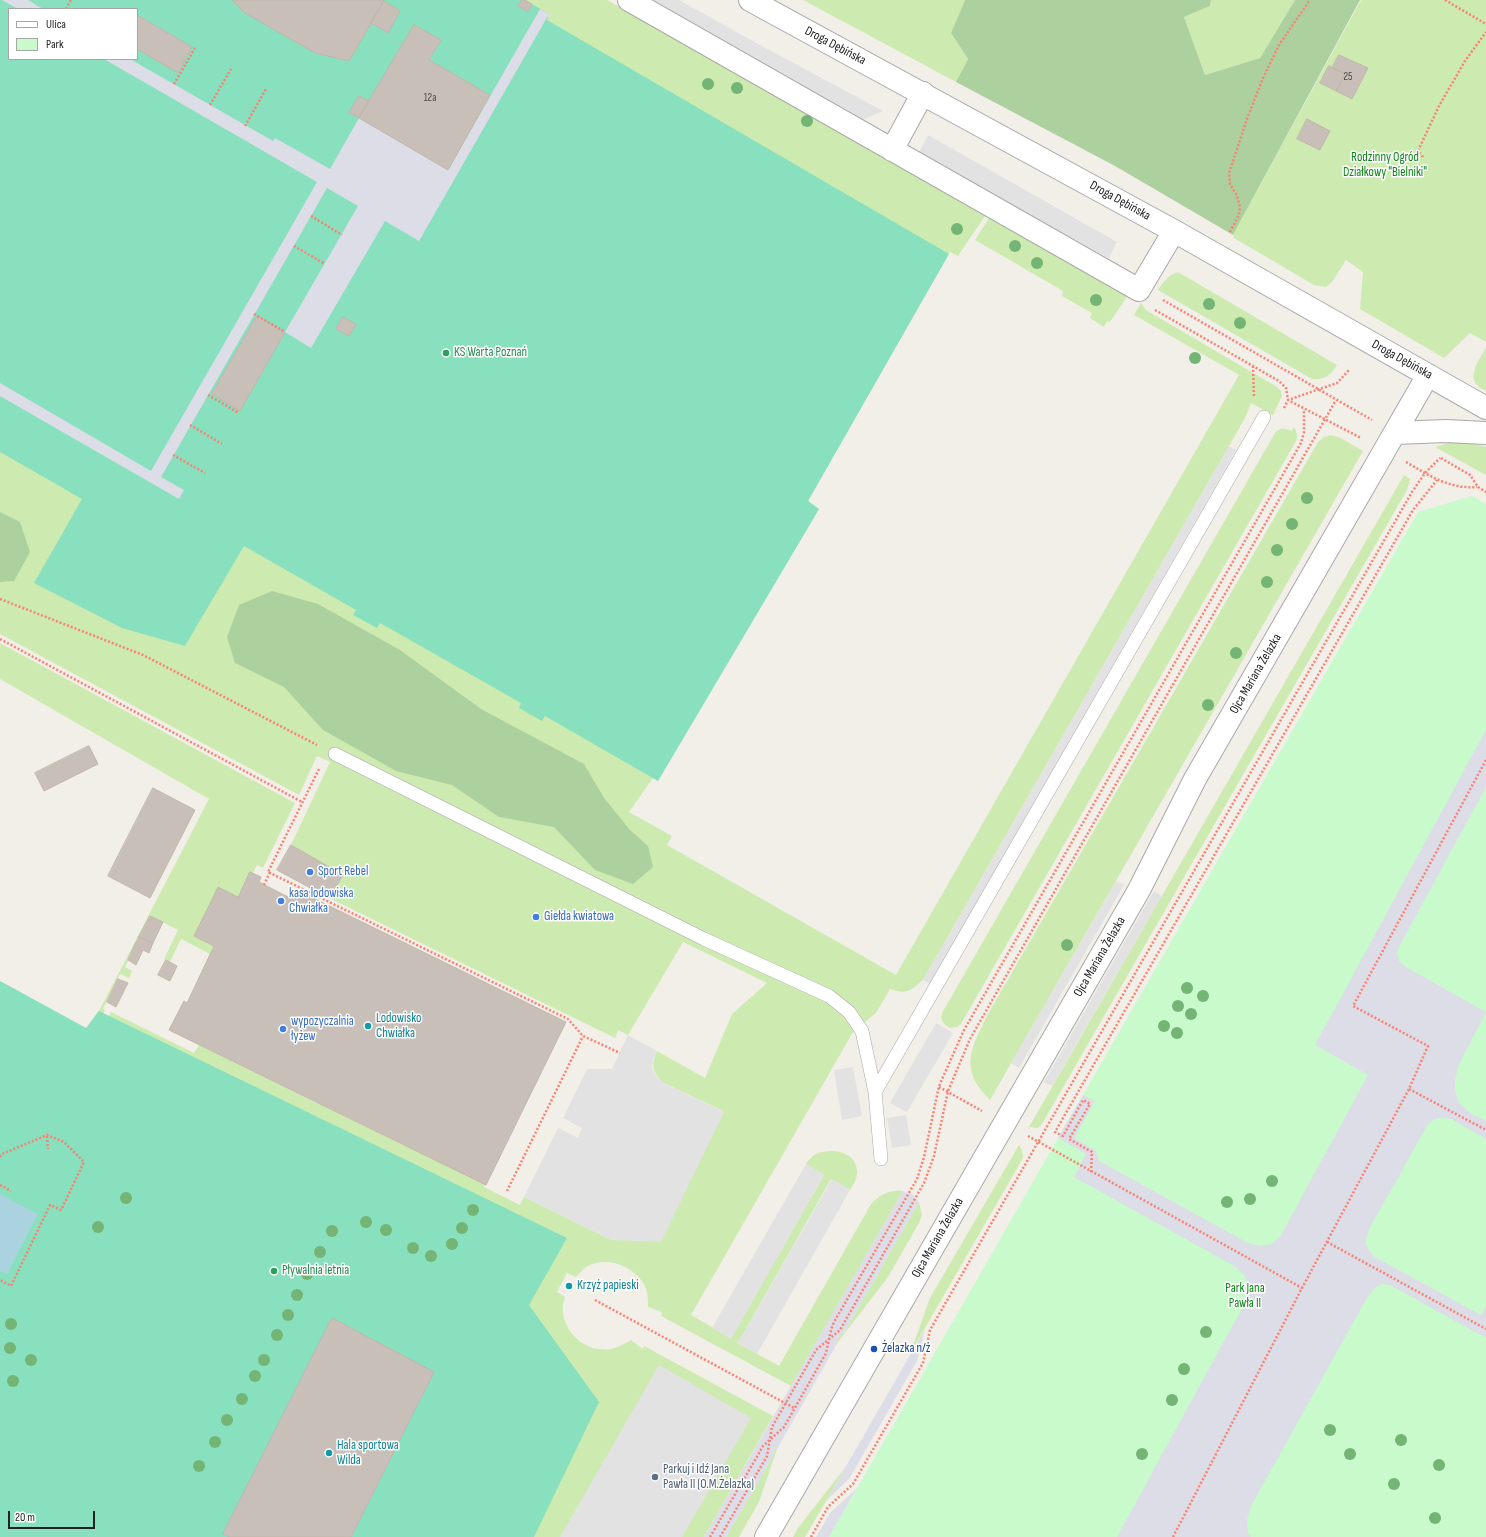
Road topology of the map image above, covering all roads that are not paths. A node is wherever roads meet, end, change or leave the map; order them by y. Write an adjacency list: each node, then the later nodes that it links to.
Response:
1 (629, 0): 4 (street)
2 (750, 0): 3 (street, Droga Dębińska)
3 (923, 94): 4 (street); 5 (street, Droga Dębińska)
4 (892, 150): 5 (street)
5 (1174, 231): 6 (street, Droga Dębińska)
6 (1428, 375): 7 (street, Droga Dębińska); 10 (street, Ojca Mariana Żelazka)
7 (1486, 408)
8 (1264, 417): 12 (lane)
9 (1486, 433): 10 (street)
10 (1390, 442): 14 (street, Ojca Mariana Żelazka)
11 (335, 754): 12 (lane)
12 (875, 1092): 13 (lane)
13 (881, 1159)
14 (766, 1537)

